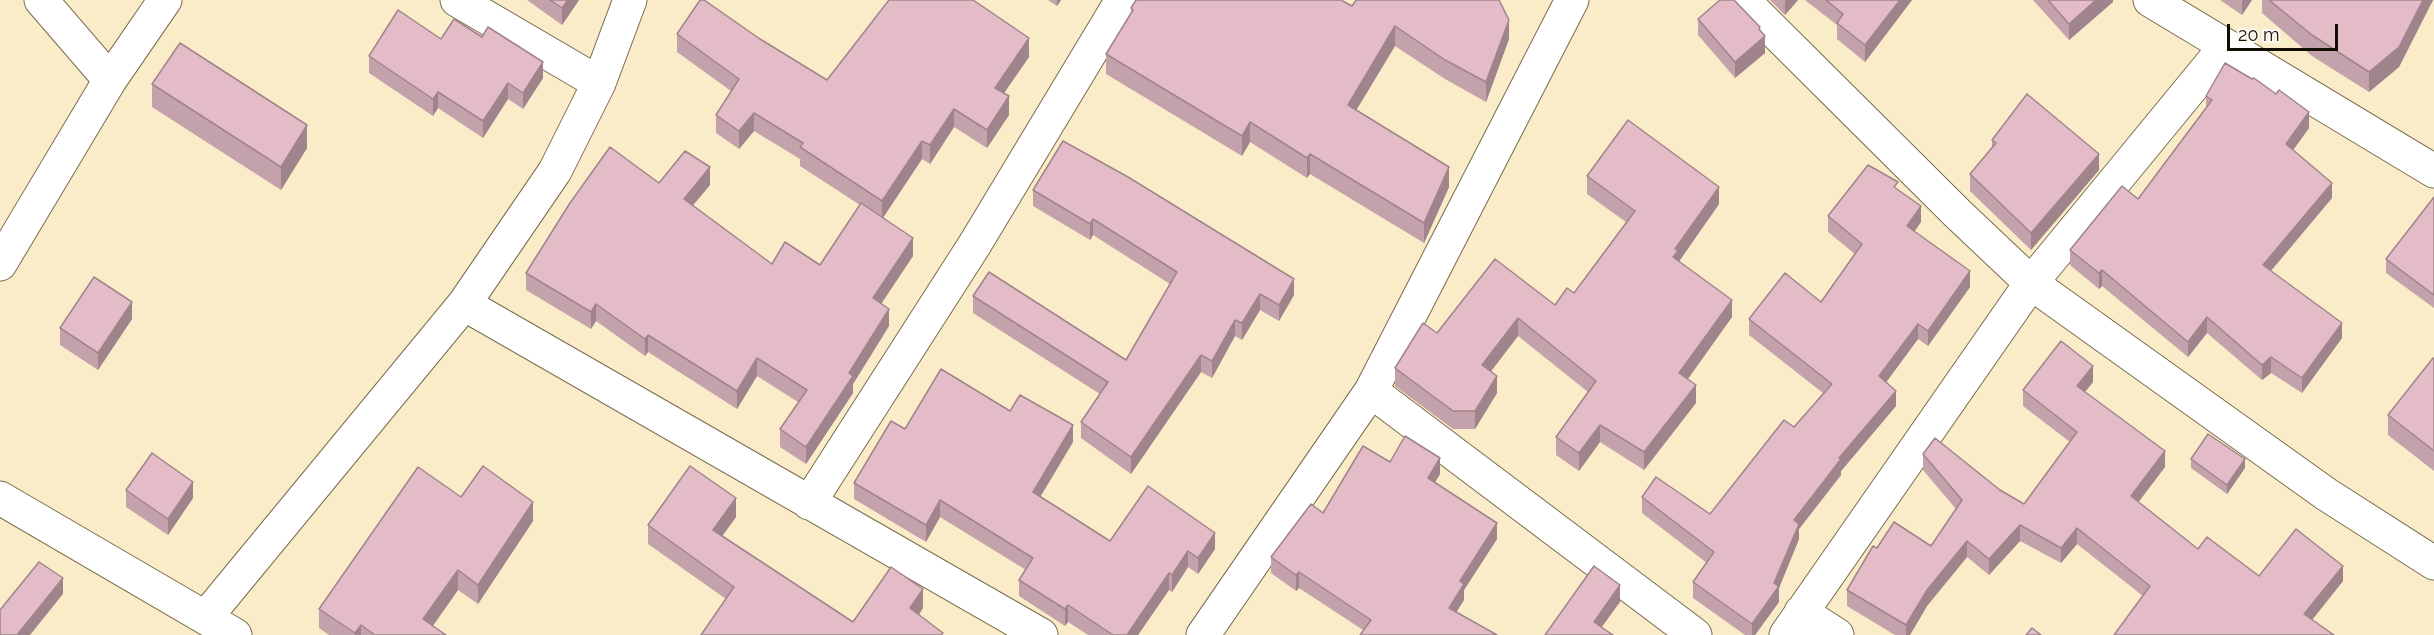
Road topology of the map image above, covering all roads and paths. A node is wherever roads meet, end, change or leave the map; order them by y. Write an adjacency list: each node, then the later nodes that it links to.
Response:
1 (41, 0): 10 (street)
2 (165, 0): 10 (street)
3 (457, 0): 11 (street)
4 (630, 0): 11 (street)
5 (1122, 0): 17 (street)
6 (1572, 0): 16 (street)
7 (1743, 0): 14 (street)
8 (2150, 0): 9 (street)
9 (2225, 47): 12 (street); 14 (street)
10 (110, 80): 13 (street)
11 (600, 84): 15 (street)
12 (2434, 171)
13 (0, 264)
14 (2031, 283): 19 (street); 21 (street)
15 (464, 304): 17 (street); 20 (street)
16 (1371, 391): 24 (street); 25 (street)
17 (809, 503): 23 (street)
18 (5, 511): 20 (street)
19 (2434, 562)
20 (206, 617): 22 (street)
21 (1794, 624): 26 (street)
22 (235, 635)
23 (1041, 635)
24 (1203, 635)
25 (1695, 635)
26 (1837, 635)

